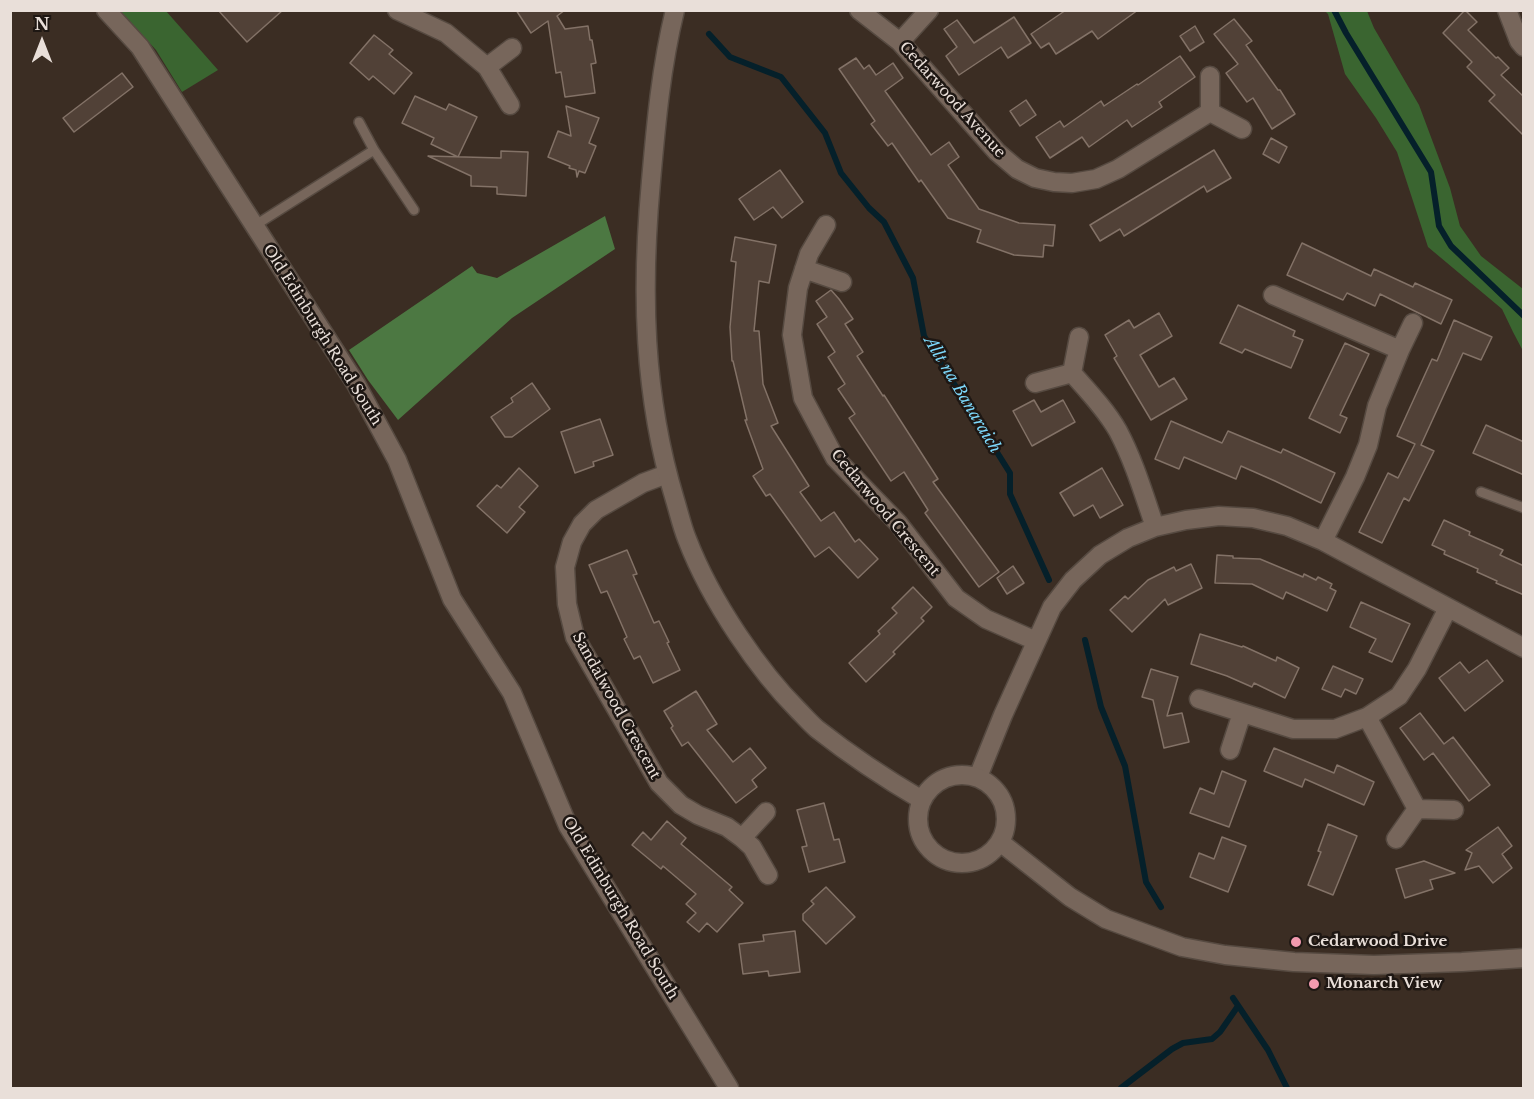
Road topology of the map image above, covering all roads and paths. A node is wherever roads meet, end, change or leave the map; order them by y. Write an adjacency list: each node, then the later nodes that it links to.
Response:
1 (105, 10): 19 (street, Old Edinburgh Road South)
2 (397, 10): 10 (street)
3 (675, 10): 28 (street)
4 (859, 10): 7 (street, Cedarwood Avenue)
5 (929, 10): 7 (street)
6 (1507, 10): 8 (street)
7 (900, 42): 13 (street, Cedarwood Avenue)
8 (1524, 47)
9 (512, 48): 10 (street)
10 (488, 68): 12 (street)
11 (1210, 76): 13 (street)
12 (510, 105)
13 (1210, 112): 15 (street)
14 (359, 122): 16 (lane)
15 (1242, 129)
16 (374, 150): 17 (lane); 19 (lane)
17 (414, 210)
18 (826, 225): 20 (street, Cedarwood Crescent)
19 (254, 226): 50 (street, Old Edinburgh Road South)
20 (804, 269): 21 (street); 35 (street, Cedarwood Crescent)
21 (842, 282)
22 (1273, 295): 25 (street)
23 (1413, 323): 25 (street)
24 (1079, 337): 26 (street)
25 (1400, 350): 32 (street)
26 (1072, 374): 27 (street); 31 (street)
27 (1035, 383)
28 (667, 474): 41 (street); 45 (street, Sandalwood Crescent)
29 (1481, 492): 30 (lane)
30 (1524, 508)
31 (1155, 527): 32 (street); 35 (street)
32 (1323, 541): 33 (street)
33 (1448, 608): 34 (street); 38 (street)
34 (1521, 640)
35 (1036, 641): 40 (street)
36 (1199, 699): 37 (street)
37 (1242, 713): 38 (street); 39 (street)
38 (1367, 717): 42 (street)
39 (1230, 750)
40 (978, 777): 41 (street); 47 (street)
41 (922, 800): 47 (street)
42 (1417, 809): 43 (street); 46 (street)
43 (1454, 810)
44 (766, 812): 45 (street)
45 (742, 838): 48 (street, Sandalwood Crescent)
46 (1396, 839)
47 (1000, 842): 49 (street)
48 (768, 875)
49 (1524, 958)
50 (729, 1089)

